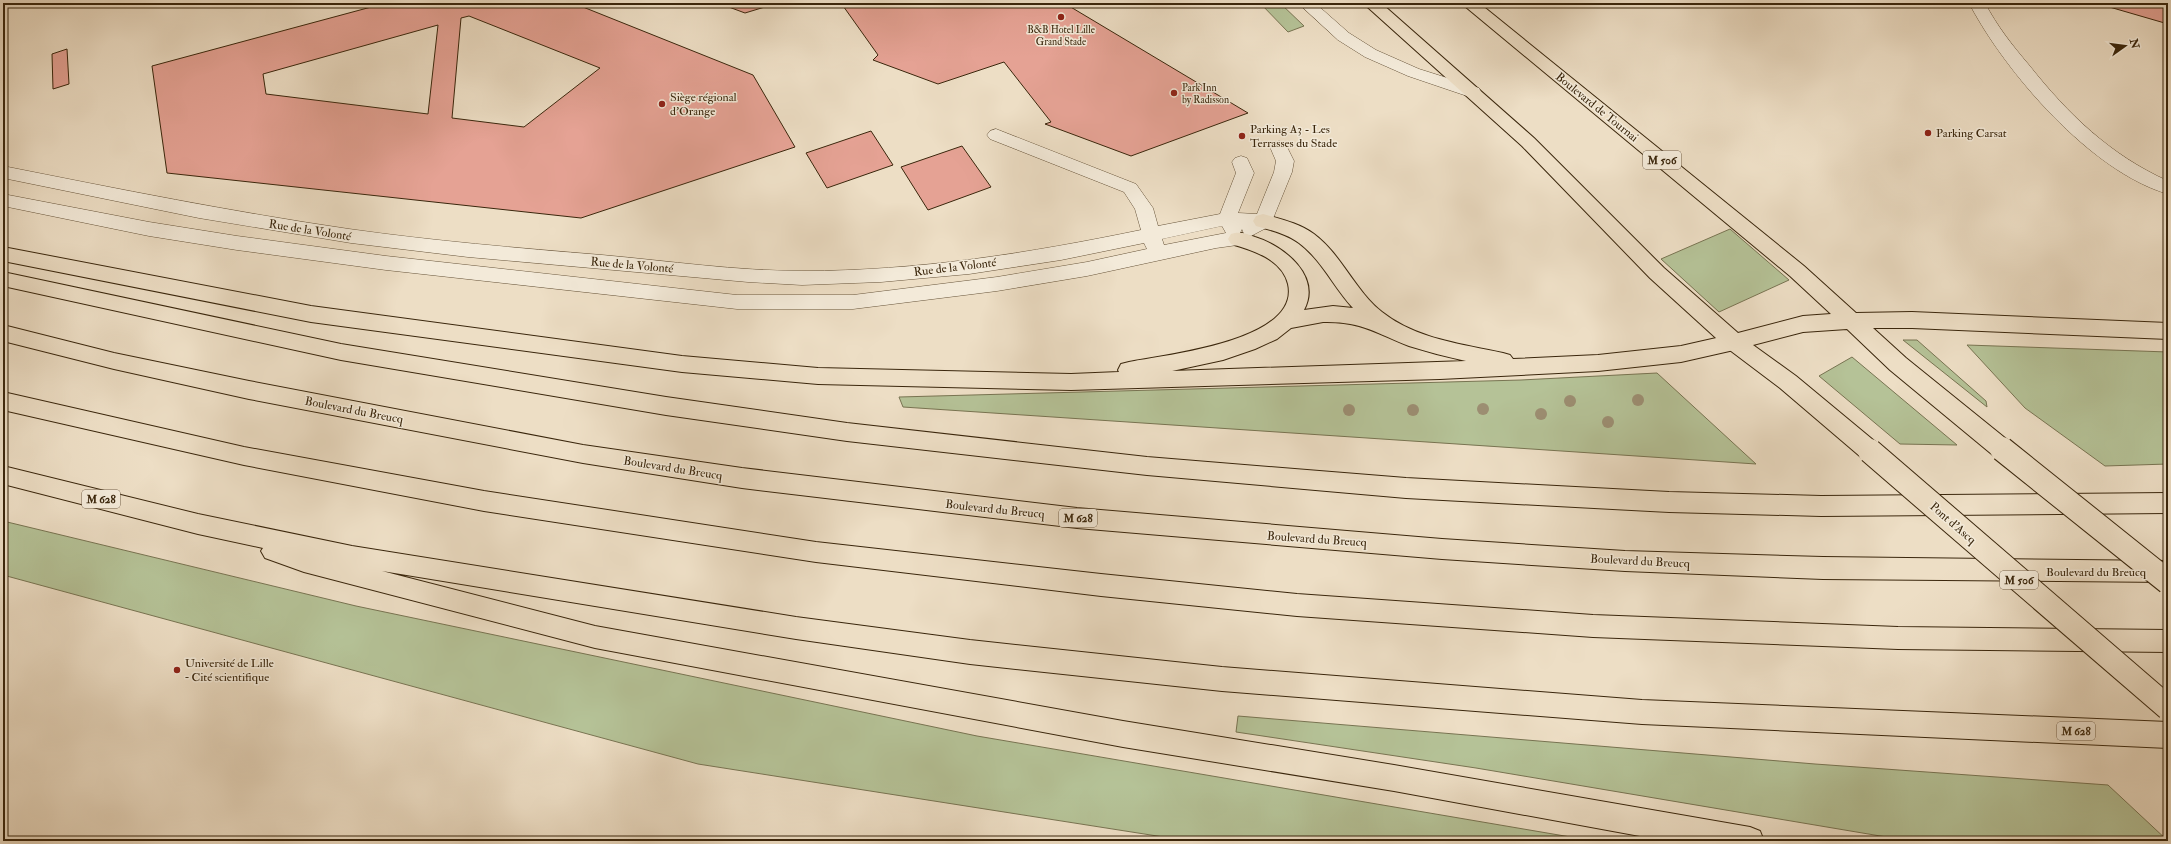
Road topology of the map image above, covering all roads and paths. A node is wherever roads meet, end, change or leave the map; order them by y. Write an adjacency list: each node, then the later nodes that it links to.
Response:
1 (1306, 3): 5 (lane)
2 (1371, 3): 5 (main road, M 506)
3 (1469, 3): 20 (main road, Boulevard de Tournai / M 506)
4 (1977, 3): 10 (lane)
5 (1473, 92): 26 (main road, M 506)
6 (996, 135): 14 (lane)
7 (1279, 147): 13 (lane)
8 (1241, 162): 12 (lane)
9 (3, 172): 14 (lane, Rue de la Volonté)
10 (2168, 188)
11 (3, 200): 16 (lane, Rue de la Volonté)
12 (1227, 219): 13 (lane, Rue de la Volonté); 14 (lane, Rue de la Volonté); 15 (lane)
13 (1263, 220): 15 (lane); 22 (main road)
14 (1152, 234): 16 (lane)
15 (1238, 239): 16 (lane, Rue de la Volonté); 19 (main road)
16 (1156, 253)
17 (3, 254): 28 (main road)
18 (3, 279): 31 (main road)
19 (1287, 321): 22 (main road); 28 (main road)
20 (1853, 321): 23 (main road); 26 (main road); 34 (main road, M 506, bridge)
21 (2168, 325): 23 (lane)
22 (1386, 326): 27 (main road)
23 (2142, 330): 24 (main road)
24 (2168, 331)
25 (3, 333): 33 (main road, Boulevard du Breucq / M 628)
26 (1734, 342): 27 (main road); 36 (main road, Pont d'Ascq / M 506, bridge)
27 (1529, 367): 28 (main road)
28 (1071, 382)
29 (3, 401): 35 (main road)
30 (3, 475): 32 (main road, M 628)
31 (2168, 503)
32 (198, 524): 37 (main road, M 628); 38 (main road)
33 (2168, 572)
34 (2168, 582)
35 (2168, 641)
36 (2168, 708)
37 (2168, 735)
38 (1750, 841)

